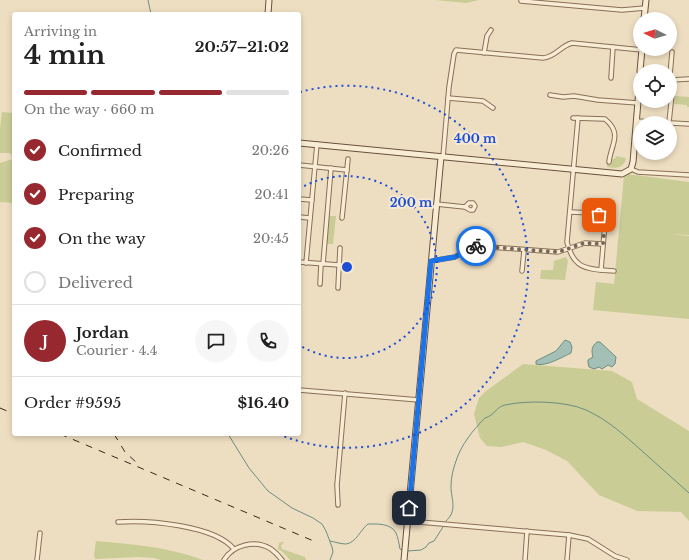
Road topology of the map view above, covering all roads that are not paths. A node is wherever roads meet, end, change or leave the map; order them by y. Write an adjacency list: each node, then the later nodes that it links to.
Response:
1 (269, 0): 5 (street)
2 (646, 0): 4 (street)
3 (522, 1): 4 (street)
4 (645, 8): 6 (street)
5 (268, 12)
6 (645, 12)
7 (491, 30): 10 (street)
8 (613, 47): 9 (street); 10 (street); 11 (street)
9 (633, 48)
10 (484, 53): 15 (street)
11 (611, 78)
12 (689, 79): 13 (street)
13 (677, 80)
14 (550, 95): 16 (street)
15 (448, 98): 17 (street); 24 (street)
16 (633, 103)
17 (493, 108)
18 (573, 118): 19 (street)
19 (578, 118): 27 (street); 32 (street)
20 (677, 123): 21 (street)
21 (689, 124)
22 (301, 143): 23 (street)
23 (317, 144): 24 (street); 29 (street)
24 (442, 157): 32 (street); 37 (street)
25 (348, 159): 33 (street)
26 (634, 160): 31 (street)
27 (609, 162)
28 (301, 166): 29 (street)
29 (315, 167): 30 (street); 36 (street)
30 (331, 168): 33 (street); 50 (street)
31 (631, 168): 32 (street); 34 (street)
32 (574, 169): 39 (street)
33 (347, 170): 42 (street)
34 (689, 175)
35 (301, 199): 36 (street)
36 (312, 200): 41 (street)
37 (436, 204): 38 (street); 47 (street)
38 (465, 207)
39 (570, 212): 43 (street); 45 (street)
40 (301, 217): 41 (street)
41 (310, 218): 49 (street)
42 (342, 218)
43 (603, 244): 45 (street); 52 (street)
44 (340, 248): 51 (street)
45 (569, 249): 46 (street); 52 (street)
46 (524, 251): 47 (street); 53 (street)
47 (431, 261): 59 (street)
48 (301, 262): 49 (street)
49 (306, 263): 50 (street)
50 (322, 264): 51 (street); 55 (street)
51 (339, 265): 56 (street)
52 (600, 270): 54 (street)
53 (522, 271)
54 (614, 271)
55 (320, 284)
56 (338, 288)
57 (301, 390): 58 (street)
58 (345, 393): 59 (street); 60 (street)
59 (419, 400): 61 (street)
60 (338, 505)
61 (408, 521): 63 (street); 70 (street)
62 (118, 522): 66 (street)
63 (527, 532): 65 (street); 71 (street)
64 (40, 533): 67 (street)
65 (569, 535): 72 (street); 73 (street)
66 (234, 549): 68 (street); 69 (street)
67 (37, 560)
68 (224, 560)
69 (282, 560)
70 (404, 560)
71 (525, 560)
72 (567, 560)
73 (627, 560)

